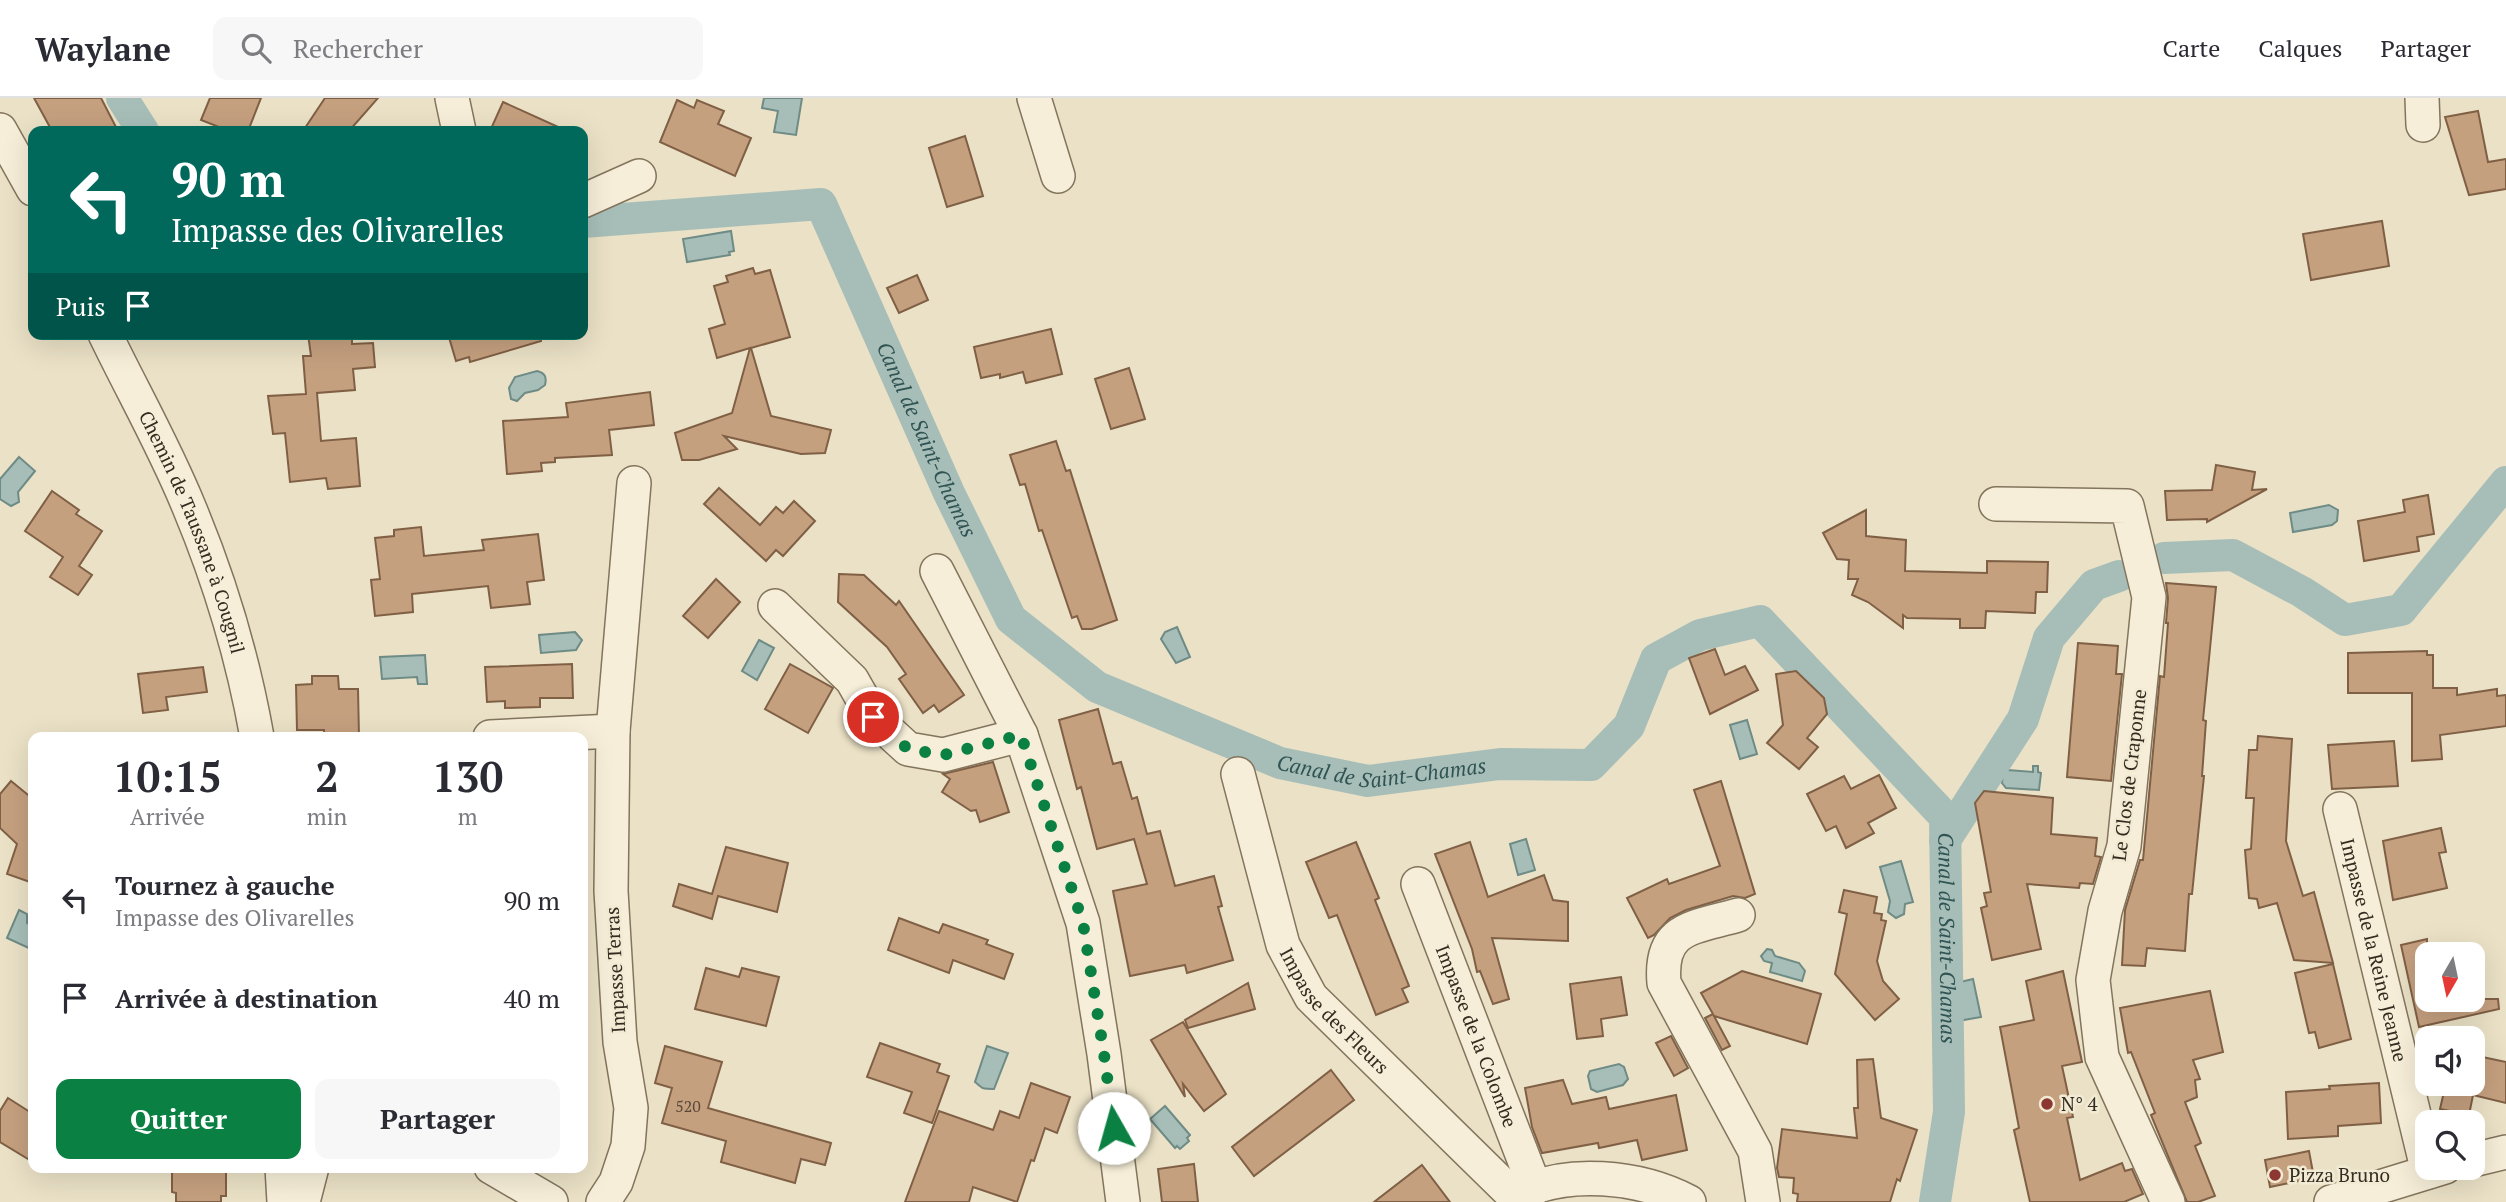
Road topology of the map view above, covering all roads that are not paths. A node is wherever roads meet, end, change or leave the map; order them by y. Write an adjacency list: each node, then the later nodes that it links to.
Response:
1 (452, 98): 3 (street)
2 (1034, 98): 6 (street)
3 (458, 126)
4 (0, 130): 7 (street)
5 (639, 176): 8 (street)
6 (1058, 176)
7 (28, 180)
8 (588, 199)
9 (108, 340): 15 (street, Chemin de Taussane à Cougnil)
10 (634, 483): 14 (street, Impasse Terras)
11 (1996, 504): 37 (street, Le Clos de Craponne)
12 (937, 571): 17 (street)
13 (775, 606): 17 (street)
14 (613, 731): 16 (street); 33 (street, Impasse Terras)
15 (256, 732)
16 (588, 732)
17 (1021, 735): 34 (street)
18 (1238, 774): 29 (street, Impasse des Fleurs)
19 (2340, 809): 22 (street, Impasse de la Reine Jeanne)
20 (1418, 884): 29 (street, Impasse de la Colombe)
21 (1738, 915): 36 (street)
22 (2421, 1110)
23 (2506, 1152): 24 (street)
24 (2485, 1157)
25 (282, 1173): 30 (street)
26 (310, 1173): 31 (street)
27 (501, 1173): 32 (street)
28 (2415, 1176): 38 (street)
29 (1517, 1196): 35 (street)
30 (284, 1202)
31 (303, 1202)
32 (551, 1202)
33 (603, 1202)
34 (1123, 1202)
35 (1689, 1202)
36 (1762, 1202)
37 (2168, 1202)
38 (2331, 1202)

